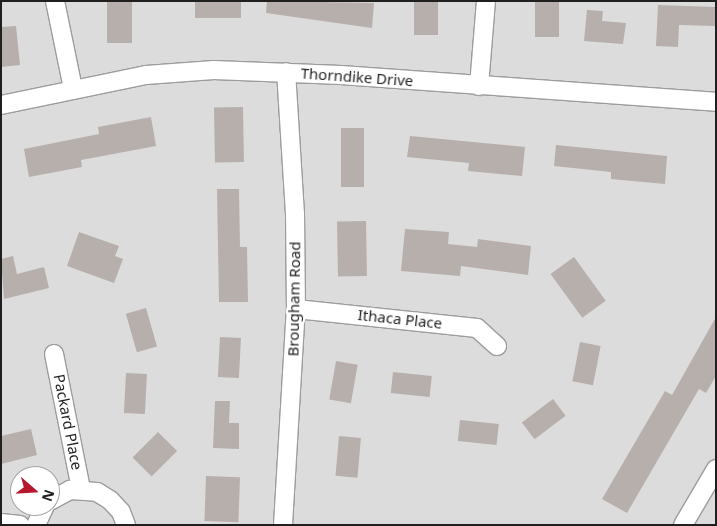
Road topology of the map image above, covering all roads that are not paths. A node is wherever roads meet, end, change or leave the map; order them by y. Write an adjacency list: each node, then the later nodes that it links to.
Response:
1 (55, 1): 5 (street)
2 (486, 1): 4 (street)
3 (286, 72): 4 (street, Thorndike Drive); 5 (street, Thorndike Drive); 8 (street, Brougham Road)
4 (480, 86): 6 (street, Thorndike Drive)
5 (73, 89): 7 (street, Thorndike Drive)
6 (716, 102)
7 (1, 105)
8 (296, 309): 9 (street, Ithaca Place); 17 (street, Brougham Road)
9 (497, 346)
10 (54, 354): 12 (street, Packard Place)
11 (716, 470): 18 (street)
12 (81, 489): 13 (street); 16 (street)
13 (60, 494)
14 (1, 523): 15 (street)
15 (20, 525)
16 (126, 525)
17 (283, 525)
18 (683, 525)

